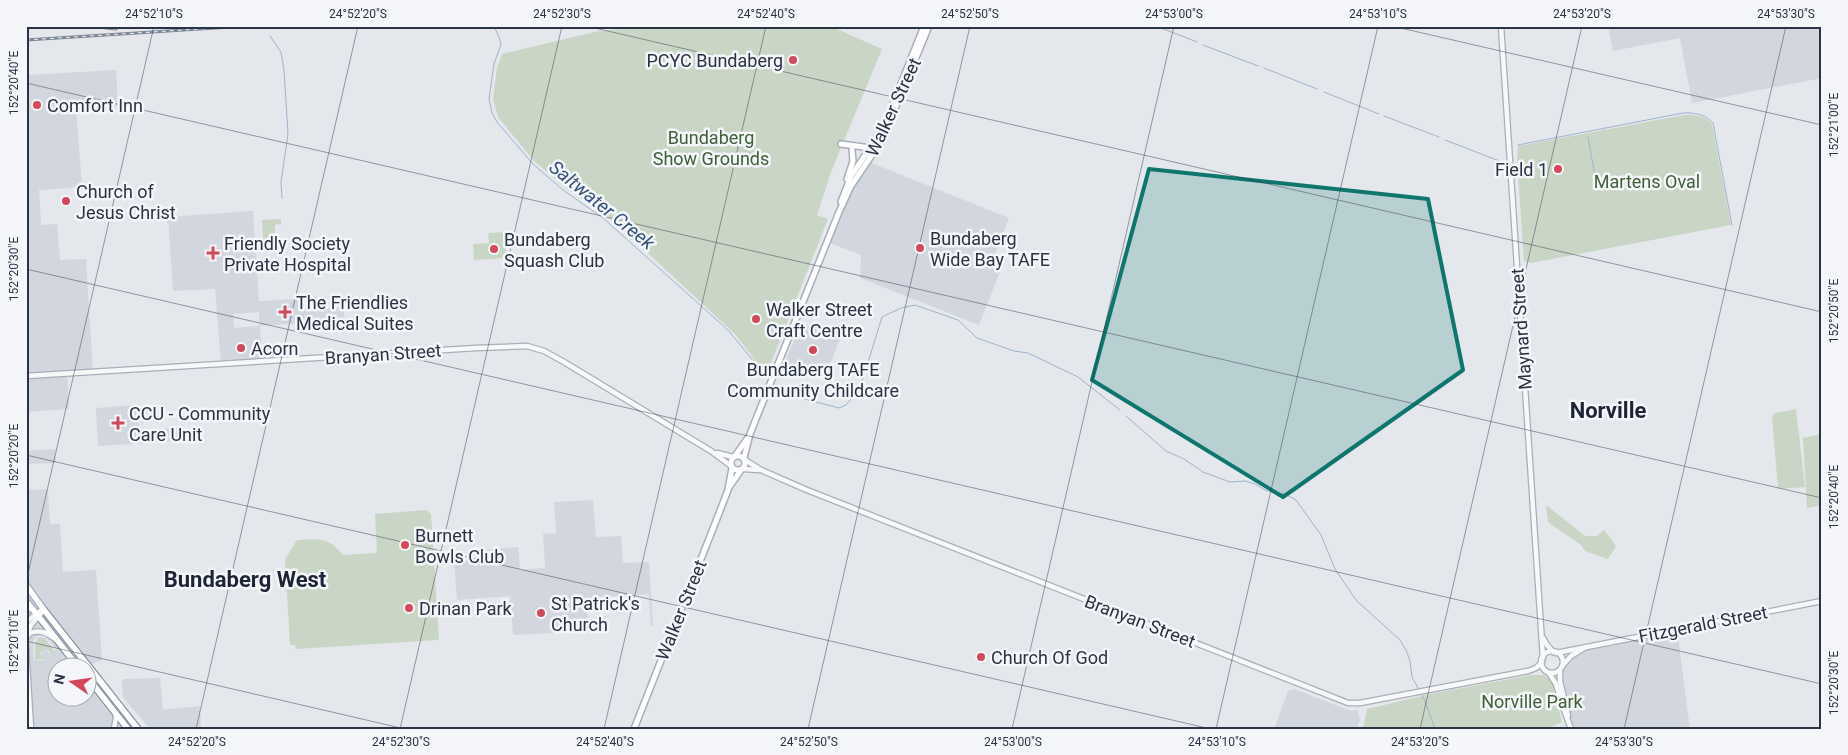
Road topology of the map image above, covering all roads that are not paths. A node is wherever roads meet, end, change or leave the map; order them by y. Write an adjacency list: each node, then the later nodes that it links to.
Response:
1 (924, 26): 5 (main road, Walker Street)
2 (929, 26): 7 (main road, Walker Street)
3 (1501, 26): 26 (street, Maynard Street)
4 (841, 144): 5 (main road)
5 (871, 148): 7 (main road, Walker Street)
6 (852, 150): 8 (main road)
7 (866, 160): 8 (main road, Walker Street); 9 (main road, Walker Street)
8 (841, 203): 9 (main road, Walker Street)
9 (839, 212): 11 (main road, Walker Street)
10 (26, 376): 12 (street, Branyan Street)
11 (750, 434): 13 (main road, Walker Street); 14 (main road, Walker Street)
12 (711, 451): 13 (street, Branyan Street); 15 (street, Branyan Street)
13 (734, 456): 14 (main road); 15 (main road)
14 (744, 459): 16 (main road); 17 (street, Branyan Street)
15 (732, 467): 16 (main road); 18 (main road, Walker Street)
16 (742, 469): 17 (street, Branyan Street); 18 (main road, Walker Street)
17 (761, 470): 35 (street, Branyan Street)
18 (728, 490): 46 (main road, Walker Street)
19 (26, 585): 22 (main road)
20 (26, 601): 23 (street); 24 (main road)
21 (1822, 602): 29 (street, Fitzgerald Street)
22 (43, 609): 24 (street); 39 (main road)
23 (26, 614)
24 (38, 615): 25 (street); 27 (street); 28 (main road)
25 (26, 622)
26 (1541, 632): 31 (street, Maynard Street); 33 (street, Maynard Street)
27 (26, 638): 28 (street)
28 (58, 642): 32 (main road)
29 (1585, 647): 31 (street, Fitzgerald Street); 34 (street, Fitzgerald Street)
30 (26, 648): 38 (street)
31 (1555, 652): 33 (street); 34 (street)
32 (71, 658)
33 (1542, 660): 35 (street, Branyan Street); 36 (street)
34 (1561, 667): 36 (street); 41 (street)
35 (1528, 671): 36 (street, Branyan Street)
36 (1548, 672): 41 (street)
37 (98, 691): 40 (main road)
38 (28, 693): 43 (street)
39 (124, 711): 42 (main road); 45 (main road)
40 (115, 713): 42 (main road); 44 (street)
41 (1569, 720): 47 (street)
42 (125, 728)
43 (32, 729)
44 (114, 729)
45 (138, 729)
46 (634, 729)
47 (1571, 729)

